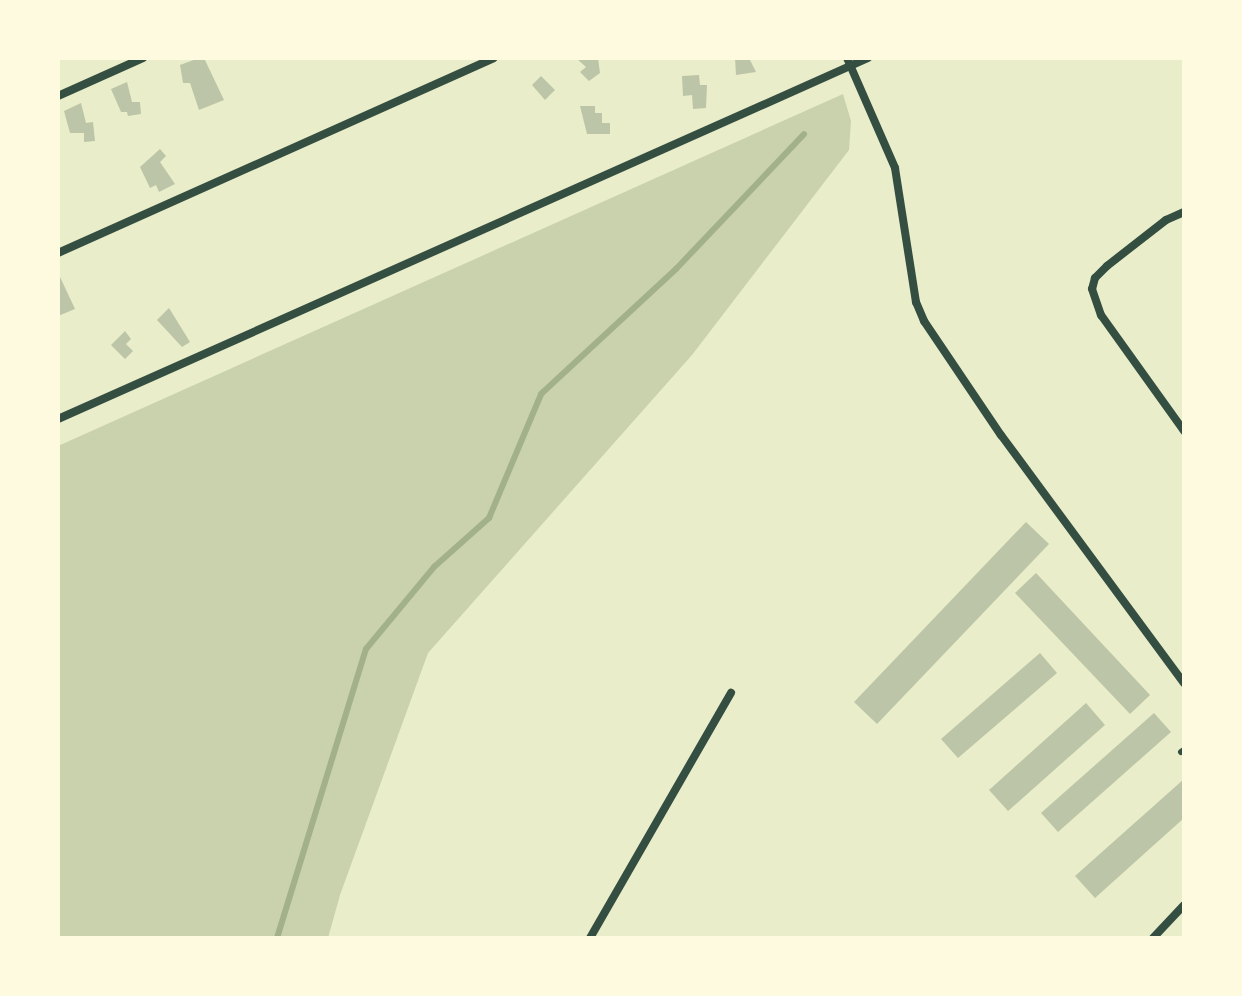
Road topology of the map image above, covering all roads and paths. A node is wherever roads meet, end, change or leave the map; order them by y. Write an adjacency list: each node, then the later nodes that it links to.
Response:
1 (143, 58): 5 (street)
2 (493, 58): 7 (street)
3 (868, 58): 4 (street)
4 (848, 62): 8 (street); 10 (street)
5 (58, 96)
6 (1184, 212): 9 (street)
7 (58, 253)
8 (58, 419)
9 (1184, 431)
10 (1184, 683)
11 (731, 693): 13 (street)
12 (1184, 905): 14 (street)
13 (590, 938)
14 (1153, 938)

